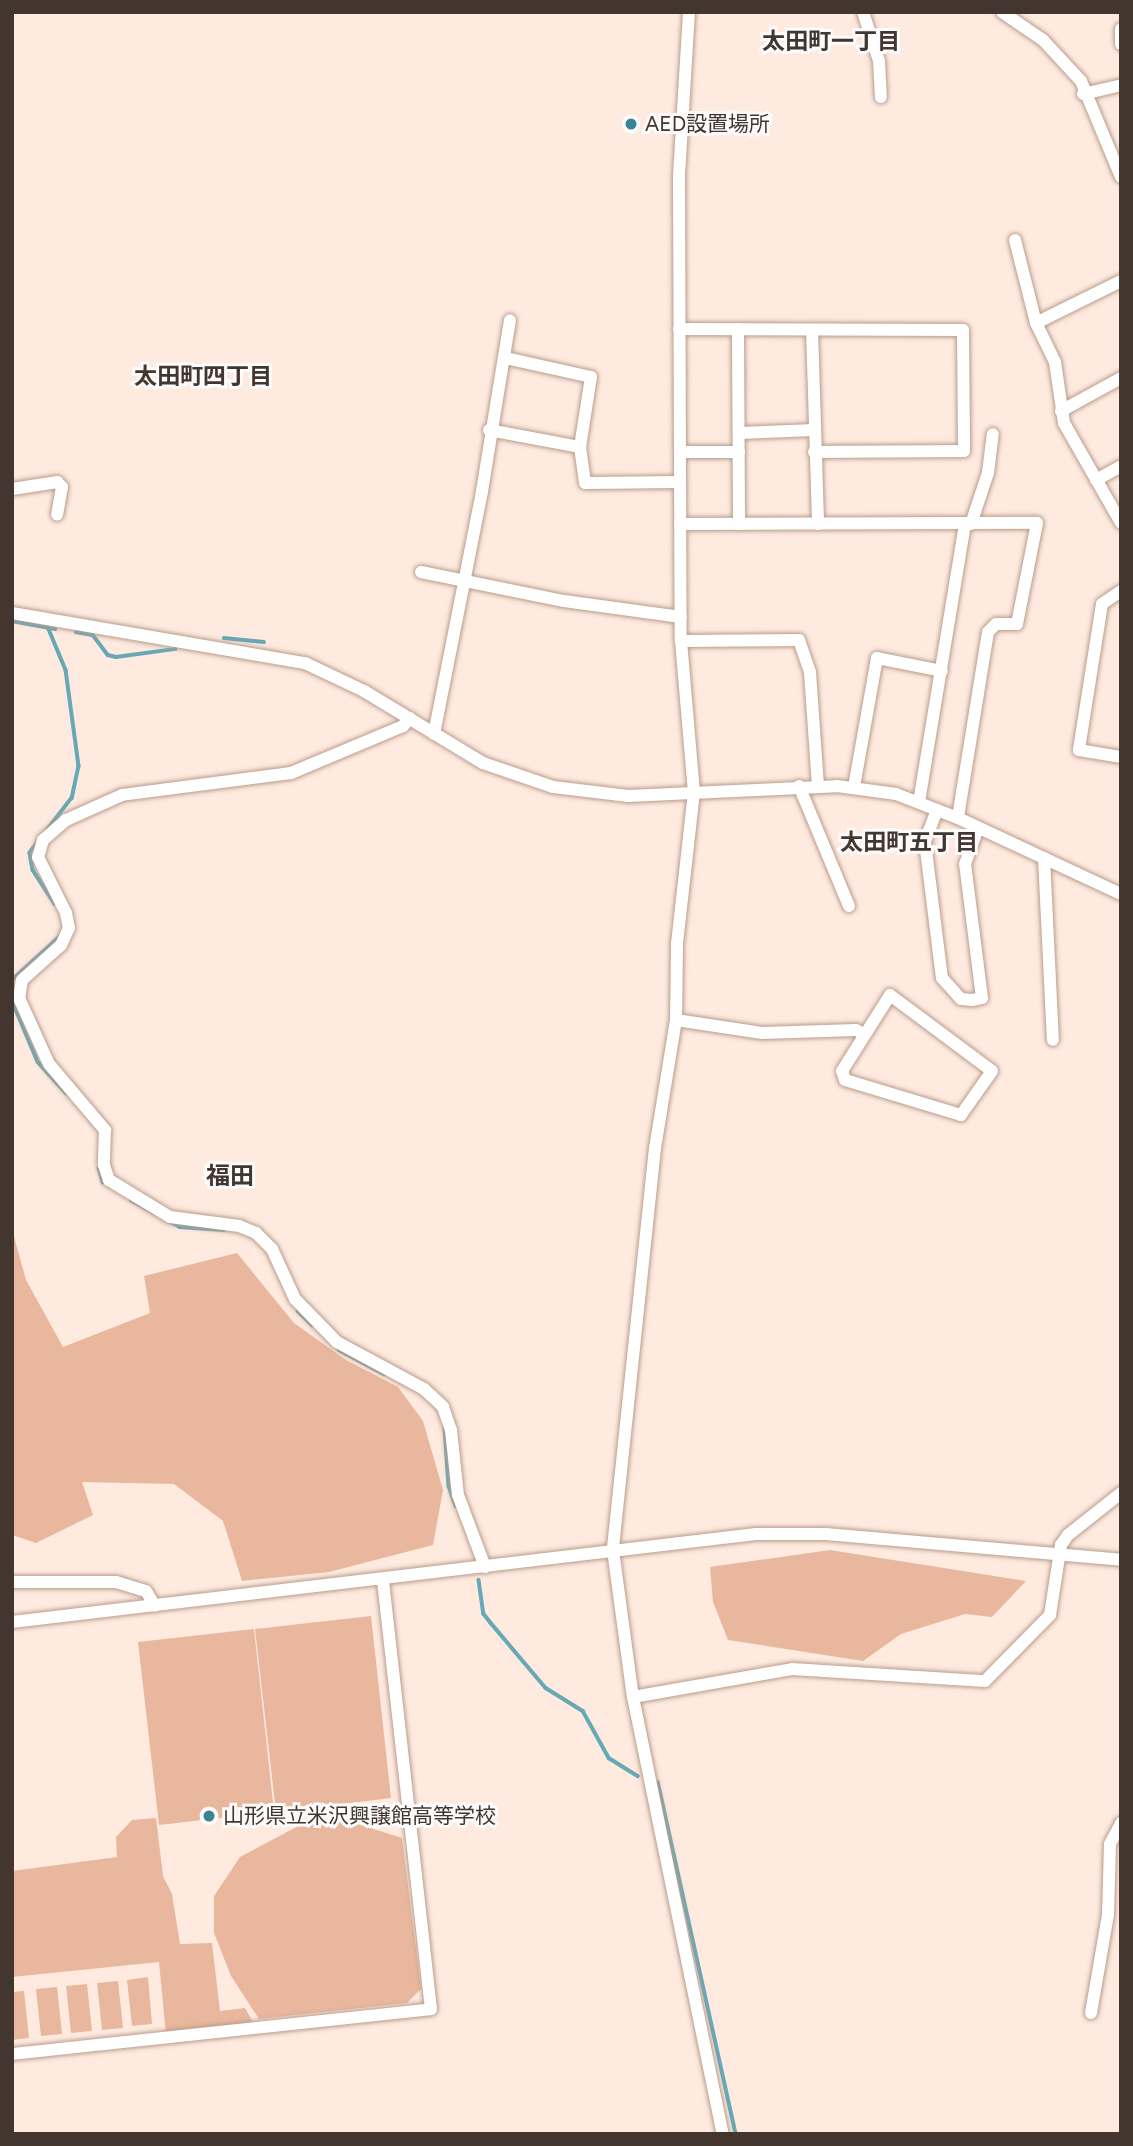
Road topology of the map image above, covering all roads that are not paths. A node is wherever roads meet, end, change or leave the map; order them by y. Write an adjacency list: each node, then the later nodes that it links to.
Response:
1 (689, 12): 16 (street)
2 (863, 12): 8 (street)
3 (1002, 12): 7 (street)
4 (1121, 29): 5 (street)
5 (1121, 44)
6 (1121, 85): 7 (street)
7 (1083, 94): 9 (street)
8 (881, 97)
9 (1118, 163): 10 (street)
10 (1121, 177)
11 (1015, 240): 14 (street)
12 (1121, 281): 14 (street)
13 (510, 320): 18 (street)
14 (1036, 323): 20 (street)
15 (738, 328): 16 (street); 17 (street); 23 (street)
16 (679, 329): 26 (street)
17 (812, 330): 22 (street); 28 (street)
18 (505, 358): 21 (street); 25 (street)
19 (1121, 378): 20 (street)
20 (1061, 411): 30 (street)
21 (489, 430): 25 (street); 40 (street)
22 (814, 430): 23 (street); 28 (street)
23 (739, 433): 27 (street)
24 (993, 434): 38 (street)
25 (580, 447): 31 (street)
26 (680, 452): 27 (street); 31 (street)
27 (739, 452): 36 (street)
28 (814, 452): 37 (street)
29 (1121, 466): 30 (street)
30 (1096, 480): 34 (street)
31 (680, 482): 35 (street)
32 (12, 489): 33 (street)
33 (57, 515)
34 (1121, 523)
35 (680, 524): 36 (street); 43 (street)
36 (739, 524): 37 (street)
37 (818, 524): 38 (street)
38 (968, 524): 45 (street); 55 (street)
39 (421, 572): 40 (street)
40 (464, 581): 43 (street); 47 (street)
41 (1121, 591): 48 (street)
42 (12, 614): 46 (street)
43 (681, 617): 44 (street)
44 (681, 640): 50 (street); 52 (street)
45 (942, 671): 51 (street); 53 (street)
46 (410, 718): 47 (street); 67 (street)
47 (434, 734): 52 (street)
48 (1121, 757)
49 (799, 786): 50 (street); 52 (street); 59 (street)
50 (818, 786): 51 (street)
51 (854, 787): 53 (street)
52 (694, 792): 60 (street)
53 (919, 802): 54 (street)
54 (937, 810): 55 (street); 56 (street)
55 (958, 818): 56 (street)
56 (978, 828): 57 (street)
57 (1044, 858): 58 (street); 62 (street)
58 (1121, 894)
59 (849, 906)
60 (676, 1020): 61 (street); 64 (street)
61 (864, 1034): 61 (street)
62 (1053, 1040)
63 (1121, 1493): 65 (street)
64 (613, 1550): 65 (street); 67 (street); 72 (street)
65 (1059, 1556): 66 (street); 72 (street)
66 (1121, 1560)
67 (485, 1567): 68 (street)
68 (383, 1581): 70 (street); 75 (street)
69 (12, 1582): 70 (street)
70 (155, 1606): 71 (street)
71 (12, 1622)
72 (633, 1697): 76 (street)
73 (1121, 1823): 74 (street)
74 (1091, 2013)
75 (12, 2053)
76 (723, 2134)

